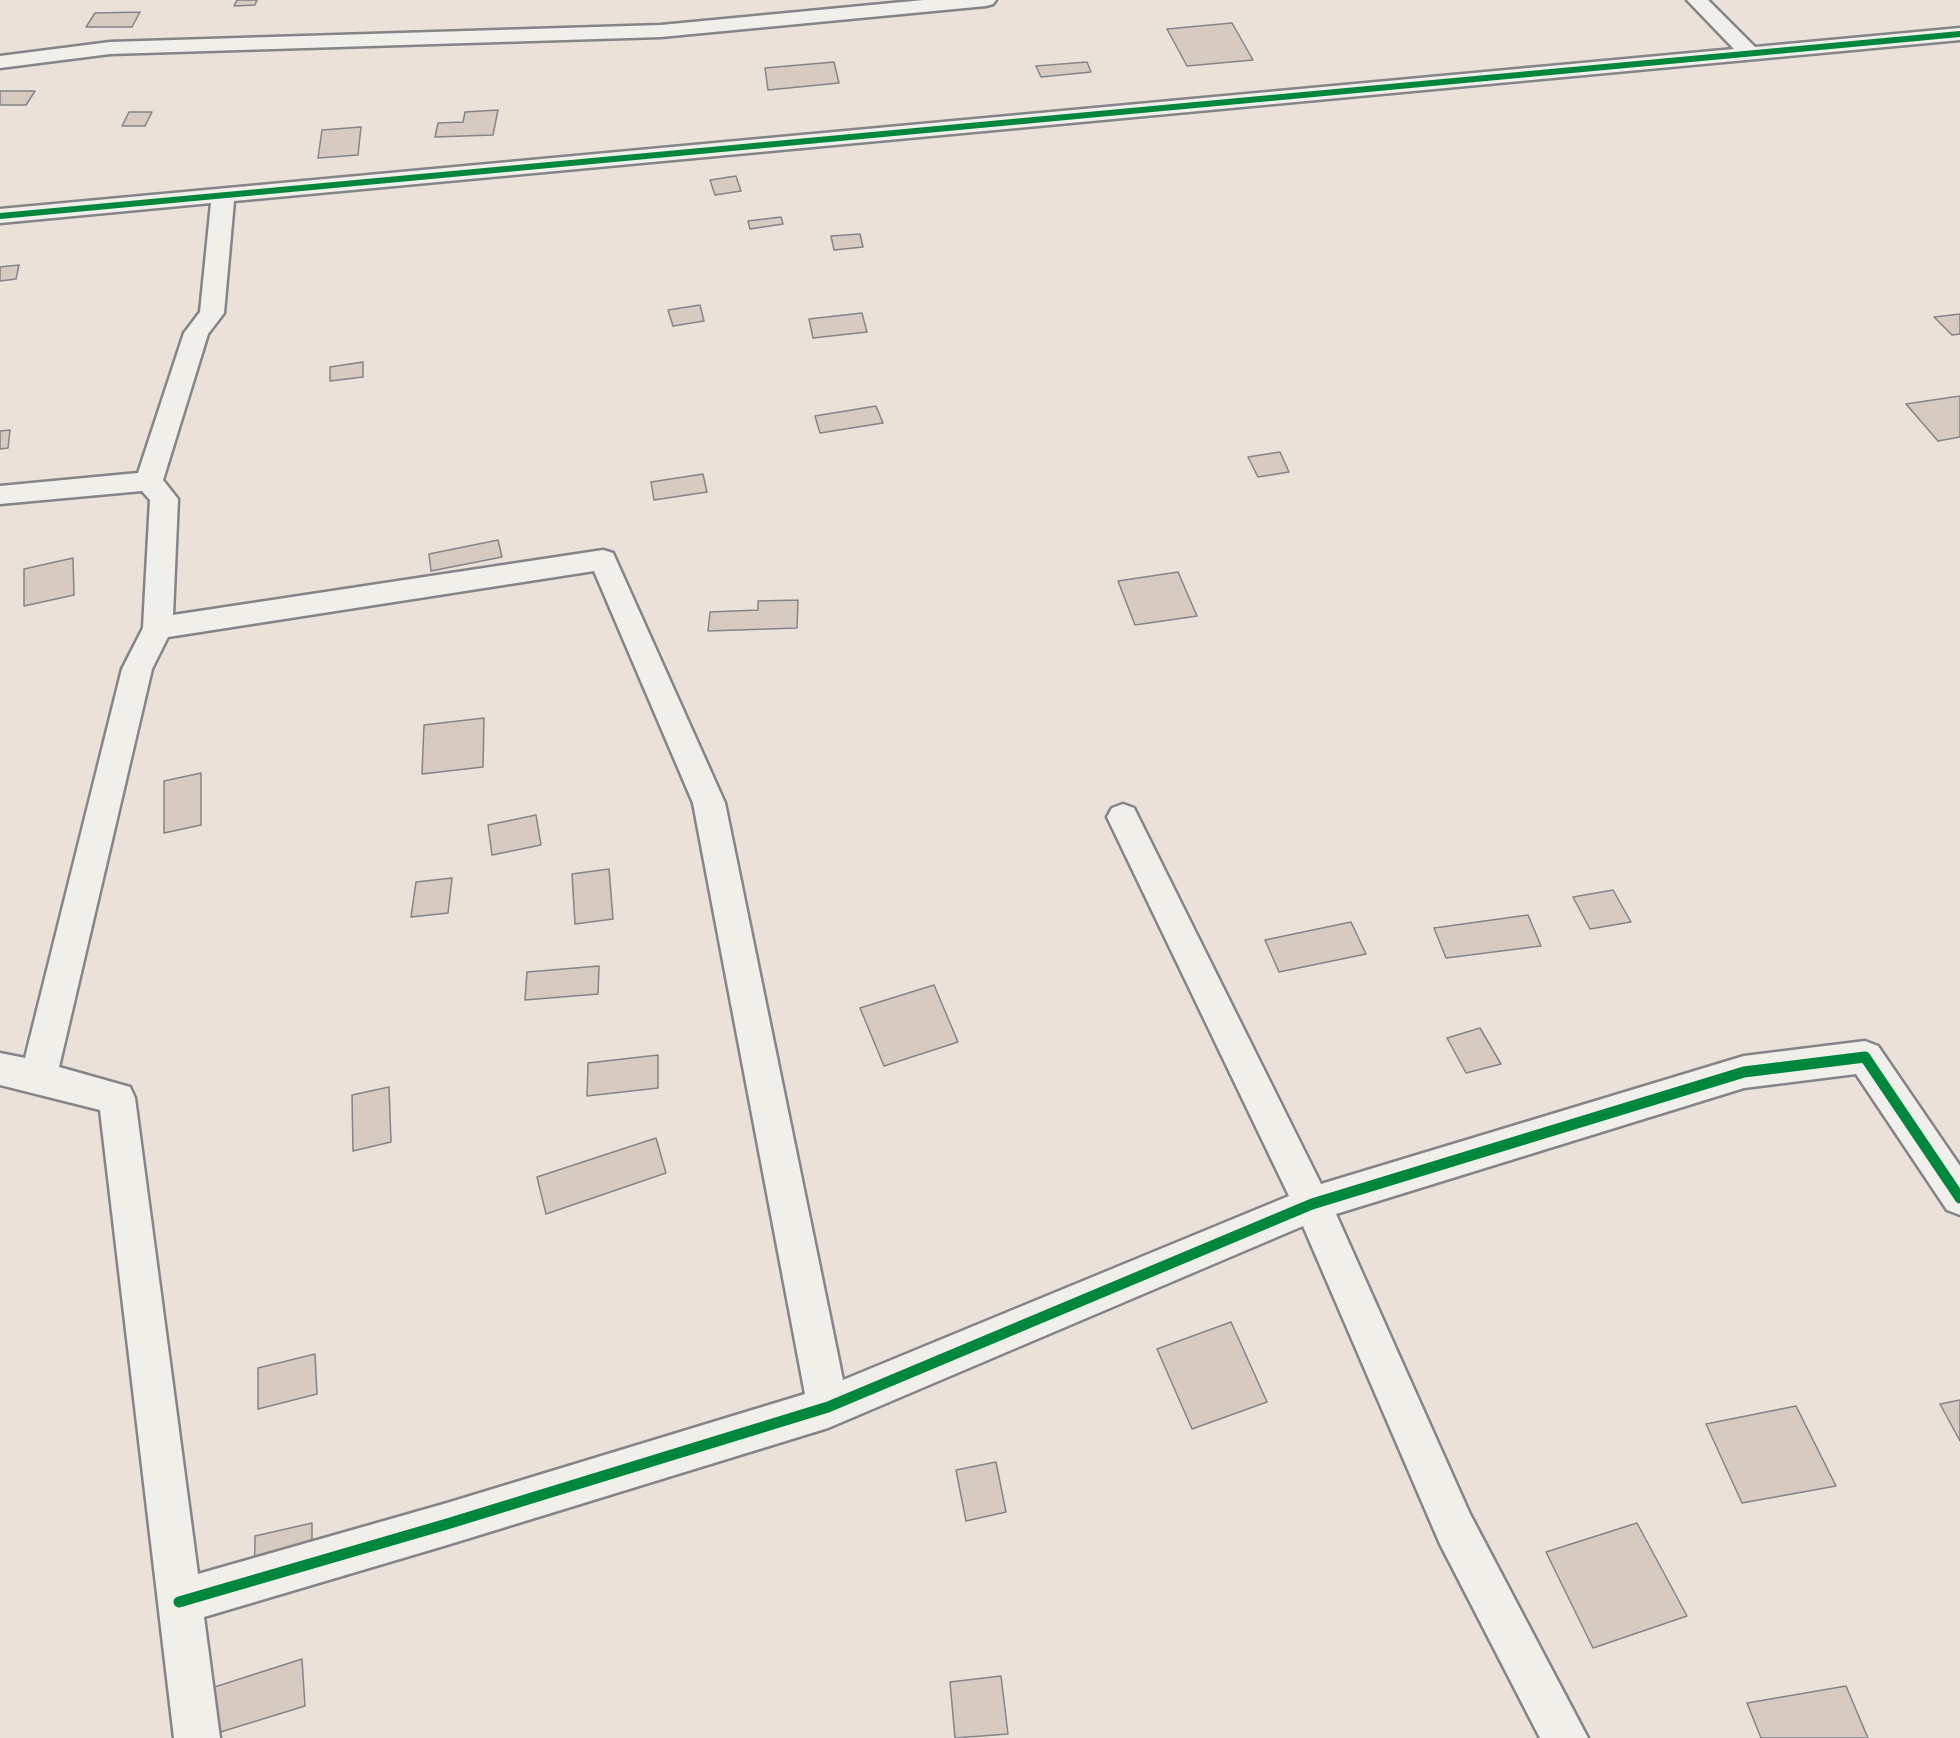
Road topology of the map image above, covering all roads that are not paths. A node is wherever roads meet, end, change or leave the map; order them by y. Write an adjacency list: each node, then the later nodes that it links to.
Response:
1 (986, 0): 5 (street)
2 (1698, 0): 4 (street)
3 (1960, 34): 4 (street)
4 (1751, 54): 6 (street)
5 (0, 62)
6 (223, 196): 7 (street); 8 (street)
7 (0, 216)
8 (149, 482): 9 (street); 10 (street)
9 (0, 495)
10 (158, 628): 13 (street); 16 (street)
11 (1123, 818): 15 (street)
12 (0, 1069): 13 (street)
13 (38, 1077): 17 (street)
14 (1960, 1198): 15 (street)
15 (1312, 1204): 16 (street); 19 (street)
16 (828, 1407): 17 (street)
17 (179, 1602): 18 (street)
18 (197, 1738)
19 (1565, 1738)

